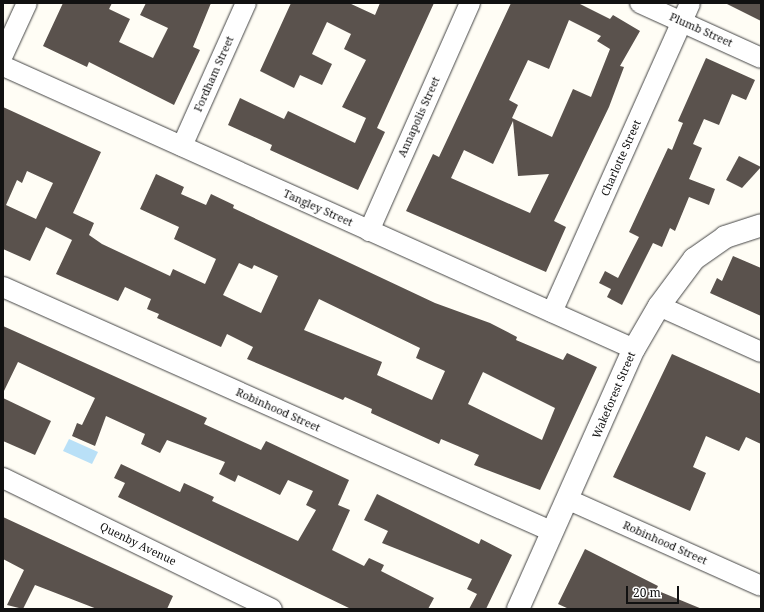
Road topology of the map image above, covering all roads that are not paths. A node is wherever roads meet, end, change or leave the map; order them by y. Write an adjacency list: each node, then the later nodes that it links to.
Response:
1 (27, 3): 7 (street)
2 (246, 3): 10 (street, Fordham Street)
3 (470, 3): 12 (street, Annapolis Street)
4 (640, 3): 6 (street, Plumb Street)
5 (690, 3): 6 (street, Charlotte Street)
6 (682, 22): 8 (street, Plumb Street); 15 (street, Charlotte Street)
7 (3, 56)
8 (761, 58)
9 (3, 66): 10 (street, Tangley Street)
10 (182, 146): 12 (street, Tangley Street)
11 (761, 225): 14 (street, Wakeforest Street)
12 (369, 231): 15 (street, Tangley Street)
13 (3, 287): 20 (street, Robinhood Street)
14 (659, 306): 16 (street, Wakeforest Street); 17 (street)
15 (552, 312): 16 (street, Tangley Street)
16 (634, 349): 19 (street, Wakeforest Street)
17 (761, 352)
18 (3, 478): 22 (street, Quenby Avenue)
19 (569, 500): 20 (street, Wakeforest Street); 21 (street, Robinhood Street)
20 (553, 532): 23 (street, Wakeforest Street)
21 (761, 586)
22 (272, 609)
23 (518, 609)

